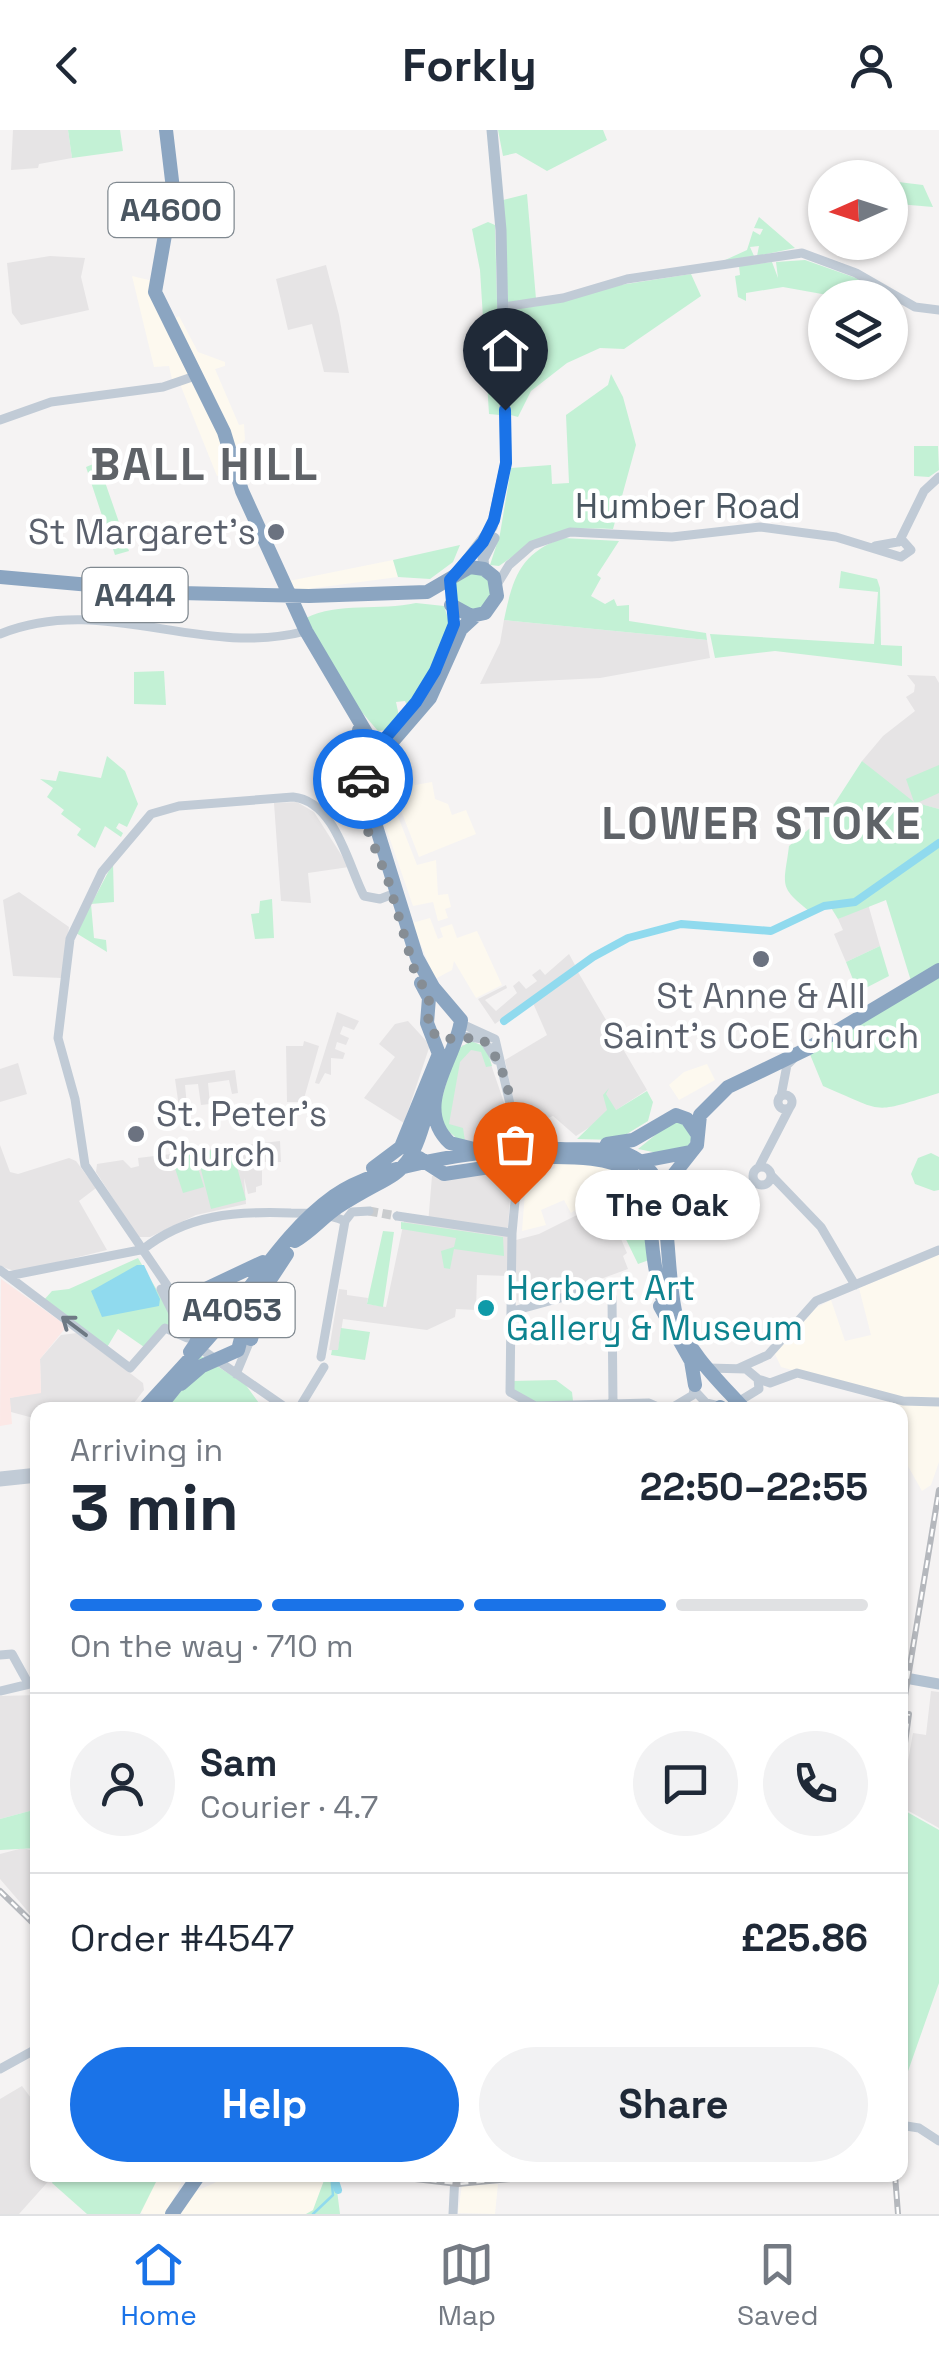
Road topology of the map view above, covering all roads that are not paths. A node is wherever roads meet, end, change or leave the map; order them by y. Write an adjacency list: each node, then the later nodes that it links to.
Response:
1 (166, 130): 5 (highway, A4600)
2 (492, 130): 3 (main road)
3 (503, 308): 4 (street); 8 (main road)
4 (939, 310)
5 (195, 376): 6 (street); 18 (highway, A4600)
6 (0, 420)
7 (939, 477): 9 (street, Humber Road)
8 (500, 494): 10 (main road); 11 (main road)
9 (509, 565): 10 (street, Humber Road); 13 (street, Humber Road)
10 (485, 570): 11 (highway); 13 (highway)
11 (454, 574): 14 (highway, A444); 15 (highway)
12 (0, 580): 14 (highway, A444)
13 (498, 586): 16 (highway)
14 (309, 598): 15 (highway, A444)
15 (451, 604): 16 (highway); 20 (highway)
16 (474, 617): 20 (highway)
17 (2, 629): 18 (street)
18 (306, 631): 19 (highway, A4600)
19 (349, 706): 21 (highway, A4600); 22 (highway, A4600); 23 (highway, A4600)
20 (415, 709): 22 (highway); 23 (highway)
21 (359, 730): 23 (highway, A4600); 24 (highway, A4600)
22 (390, 732): 23 (highway)
23 (374, 756): 24 (highway); 25 (highway)
24 (360, 795): 26 (highway, A4600)
25 (385, 857): 26 (highway); 28 (highway)
26 (392, 894): 29 (highway, A4600); 53 (street)
27 (939, 970): 32 (highway)
28 (447, 1005): 29 (highway); 30 (highway)
29 (430, 1013): 31 (highway, A4600)
30 (457, 1032): 31 (highway); 34 (highway); 50 (street)
31 (436, 1037): 38 (highway)
32 (813, 1045): 33 (highway); 35 (street); 36 (highway)
33 (766, 1068): 35 (street); 37 (highway)
34 (440, 1078): 42 (highway); 52 (highway)
35 (785, 1095): 40 (street)
36 (676, 1115): 37 (highway); 39 (highway)
37 (698, 1135): 41 (highway)
38 (407, 1144): 42 (highway); 48 (highway)
39 (619, 1150): 42 (highway); 42 (highway, A4053); 43 (highway); 51 (highway, A4053); 55 (highway, A4053)
40 (771, 1150): 44 (street); 45 (street)
41 (693, 1151): 43 (highway); 55 (highway)
42 (543, 1152): 48 (highway, A4053); 52 (highway, A4053)
43 (632, 1161): 51 (highway)
44 (759, 1167): 45 (street); 45 (street)
45 (770, 1177): 59 (street)
46 (369, 1211): 49 (street)
47 (397, 1216): 50 (street)
48 (306, 1218): 52 (highway, A4053)
49 (345, 1221): 53 (street); 77 (street)
50 (512, 1233): 62 (street)
51 (656, 1243): 58 (highway, A4053)
52 (288, 1245): 60 (highway); 65 (highway); 70 (highway, A4053); 70 (highway, A4053)
53 (142, 1250): 57 (street); 60 (street); 63 (street)
54 (939, 1250): 59 (street)
55 (667, 1266): 61 (highway, A4053)
56 (4, 1273): 57 (street)
57 (18, 1280): 64 (street, one-way to 57)
58 (658, 1285): 72 (highway); 73 (highway, A4053)
59 (855, 1285): 66 (street)
60 (197, 1297): 63 (street); 65 (highway); 70 (highway)
61 (672, 1297): 67 (highway); 73 (highway, A4053)
62 (512, 1311): 78 (street); 79 (street)
63 (179, 1325): 64 (street)
64 (187, 1338): 68 (street)
65 (247, 1339): 68 (street); 70 (highway)
66 (759, 1361): 67 (street); 69 (street)
67 (725, 1368): 69 (street); 72 (street)
68 (236, 1374): 76 (street)
69 (756, 1376): 71 (street); 83 (street)
70 (179, 1377): 74 (highway, A4053); 75 (highway, A4053)
71 (781, 1378): 84 (street); 85 (street)
72 (697, 1382): 80 (street); 81 (street)
73 (720, 1386): 82 (highway, A4053)
74 (152, 1402)
75 (162, 1402)
76 (277, 1402)
77 (304, 1402)
78 (527, 1402)
79 (613, 1402)
80 (676, 1402)
81 (733, 1402)
82 (735, 1402)
83 (740, 1402)
84 (743, 1402)
85 (939, 1402)
86 (30, 1476): 87 (street)
87 (0, 1479)
88 (5, 1653): 89 (street)
89 (30, 1680)
90 (30, 1686): 91 (street)
91 (4, 1690)
92 (30, 2052): 93 (street)
93 (0, 2069)
94 (908, 2126): 95 (street)
95 (939, 2140)
96 (200, 2182): 98 (highway)
97 (452, 2182): 99 (street)
98 (172, 2214)
99 (451, 2214)

